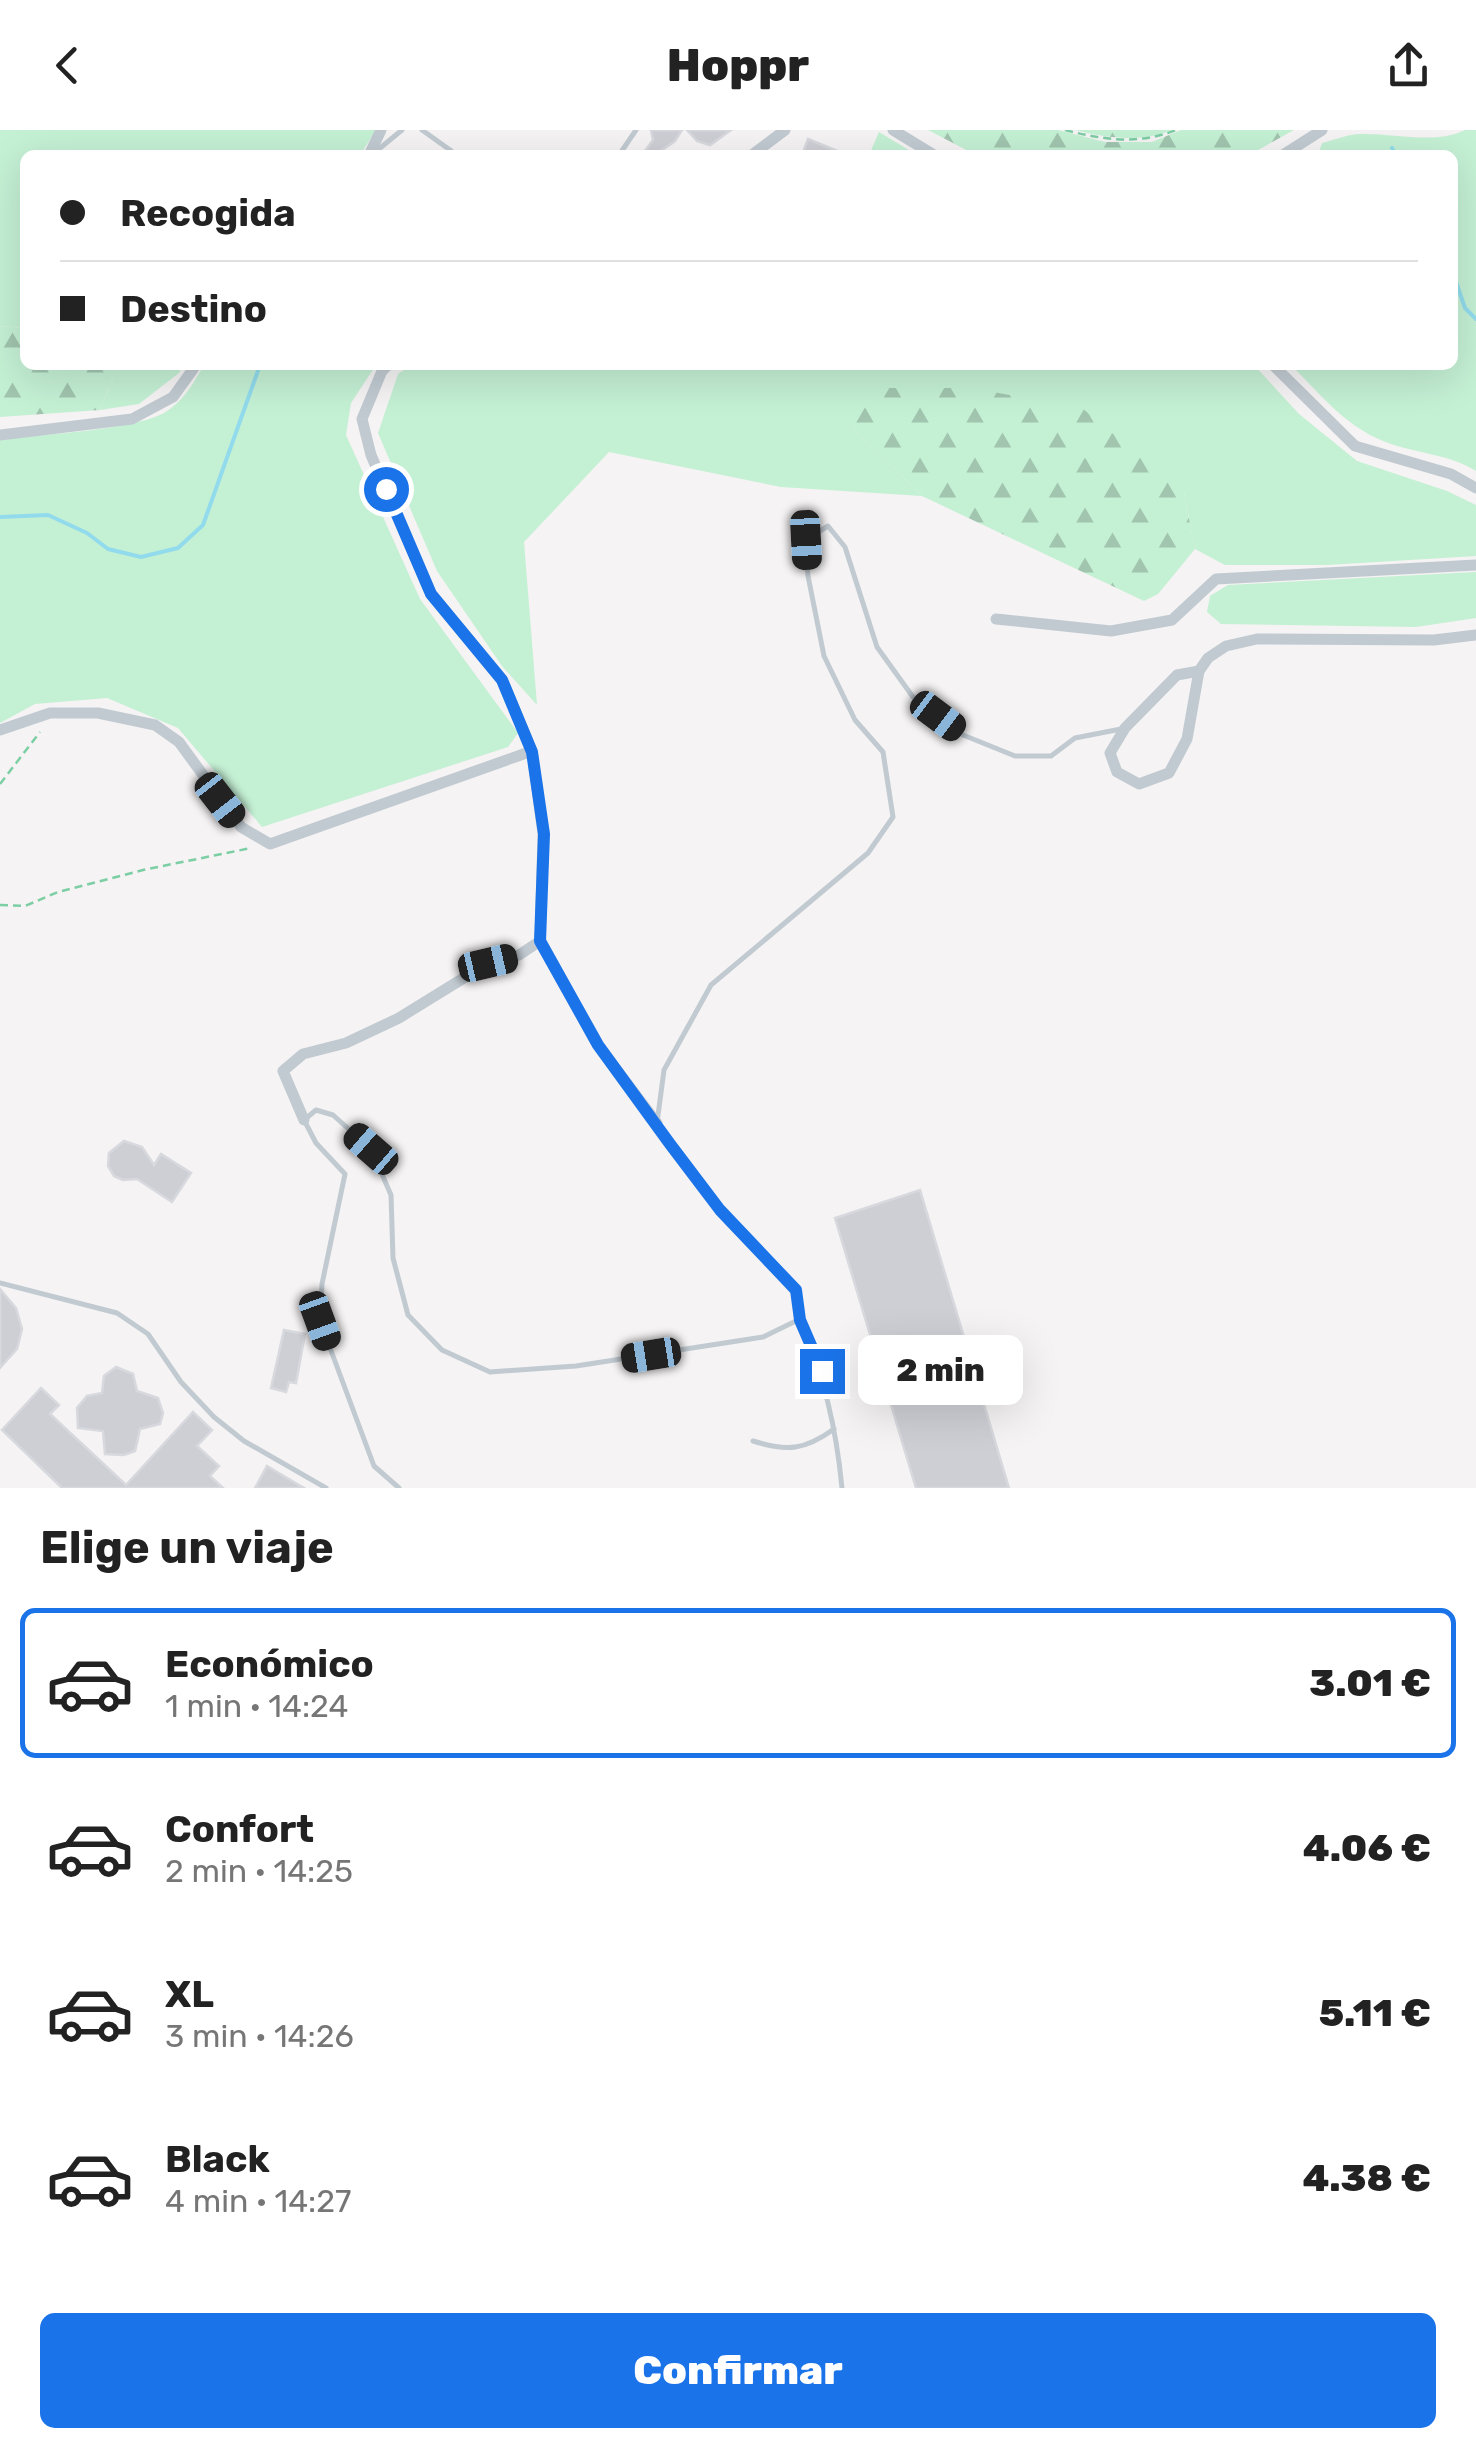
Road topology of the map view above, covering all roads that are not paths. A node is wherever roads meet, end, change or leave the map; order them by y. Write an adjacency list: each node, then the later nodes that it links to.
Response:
1 (402, 130): 6 (lane)
2 (422, 130): 7 (lane)
3 (785, 130): 8 (street)
4 (893, 130): 9 (street)
5 (1322, 130): 10 (street)
6 (376, 150)
7 (451, 150)
8 (759, 150)
9 (926, 150)
10 (1291, 150)
11 (192, 370): 14 (street)
12 (383, 370): 22 (street)
13 (1277, 370): 15 (street)
14 (0, 435)
15 (1476, 488)
16 (1476, 565): 17 (street)
17 (996, 620)
18 (1476, 635): 19 (street)
19 (1199, 671): 20 (street); 20 (street)
20 (1125, 728): 25 (lane)
21 (0, 730): 22 (street)
22 (532, 752): 23 (street)
23 (540, 941): 24 (street); 25 (street)
24 (304, 1120): 27 (lane); 31 (lane)
25 (656, 1123): 27 (lane)
26 (0, 1283): 30 (lane)
27 (800, 1320): 28 (lane)
28 (834, 1429): 29 (lane); 32 (lane)
29 (753, 1441)
30 (326, 1488)
31 (400, 1488)
32 (842, 1488)

